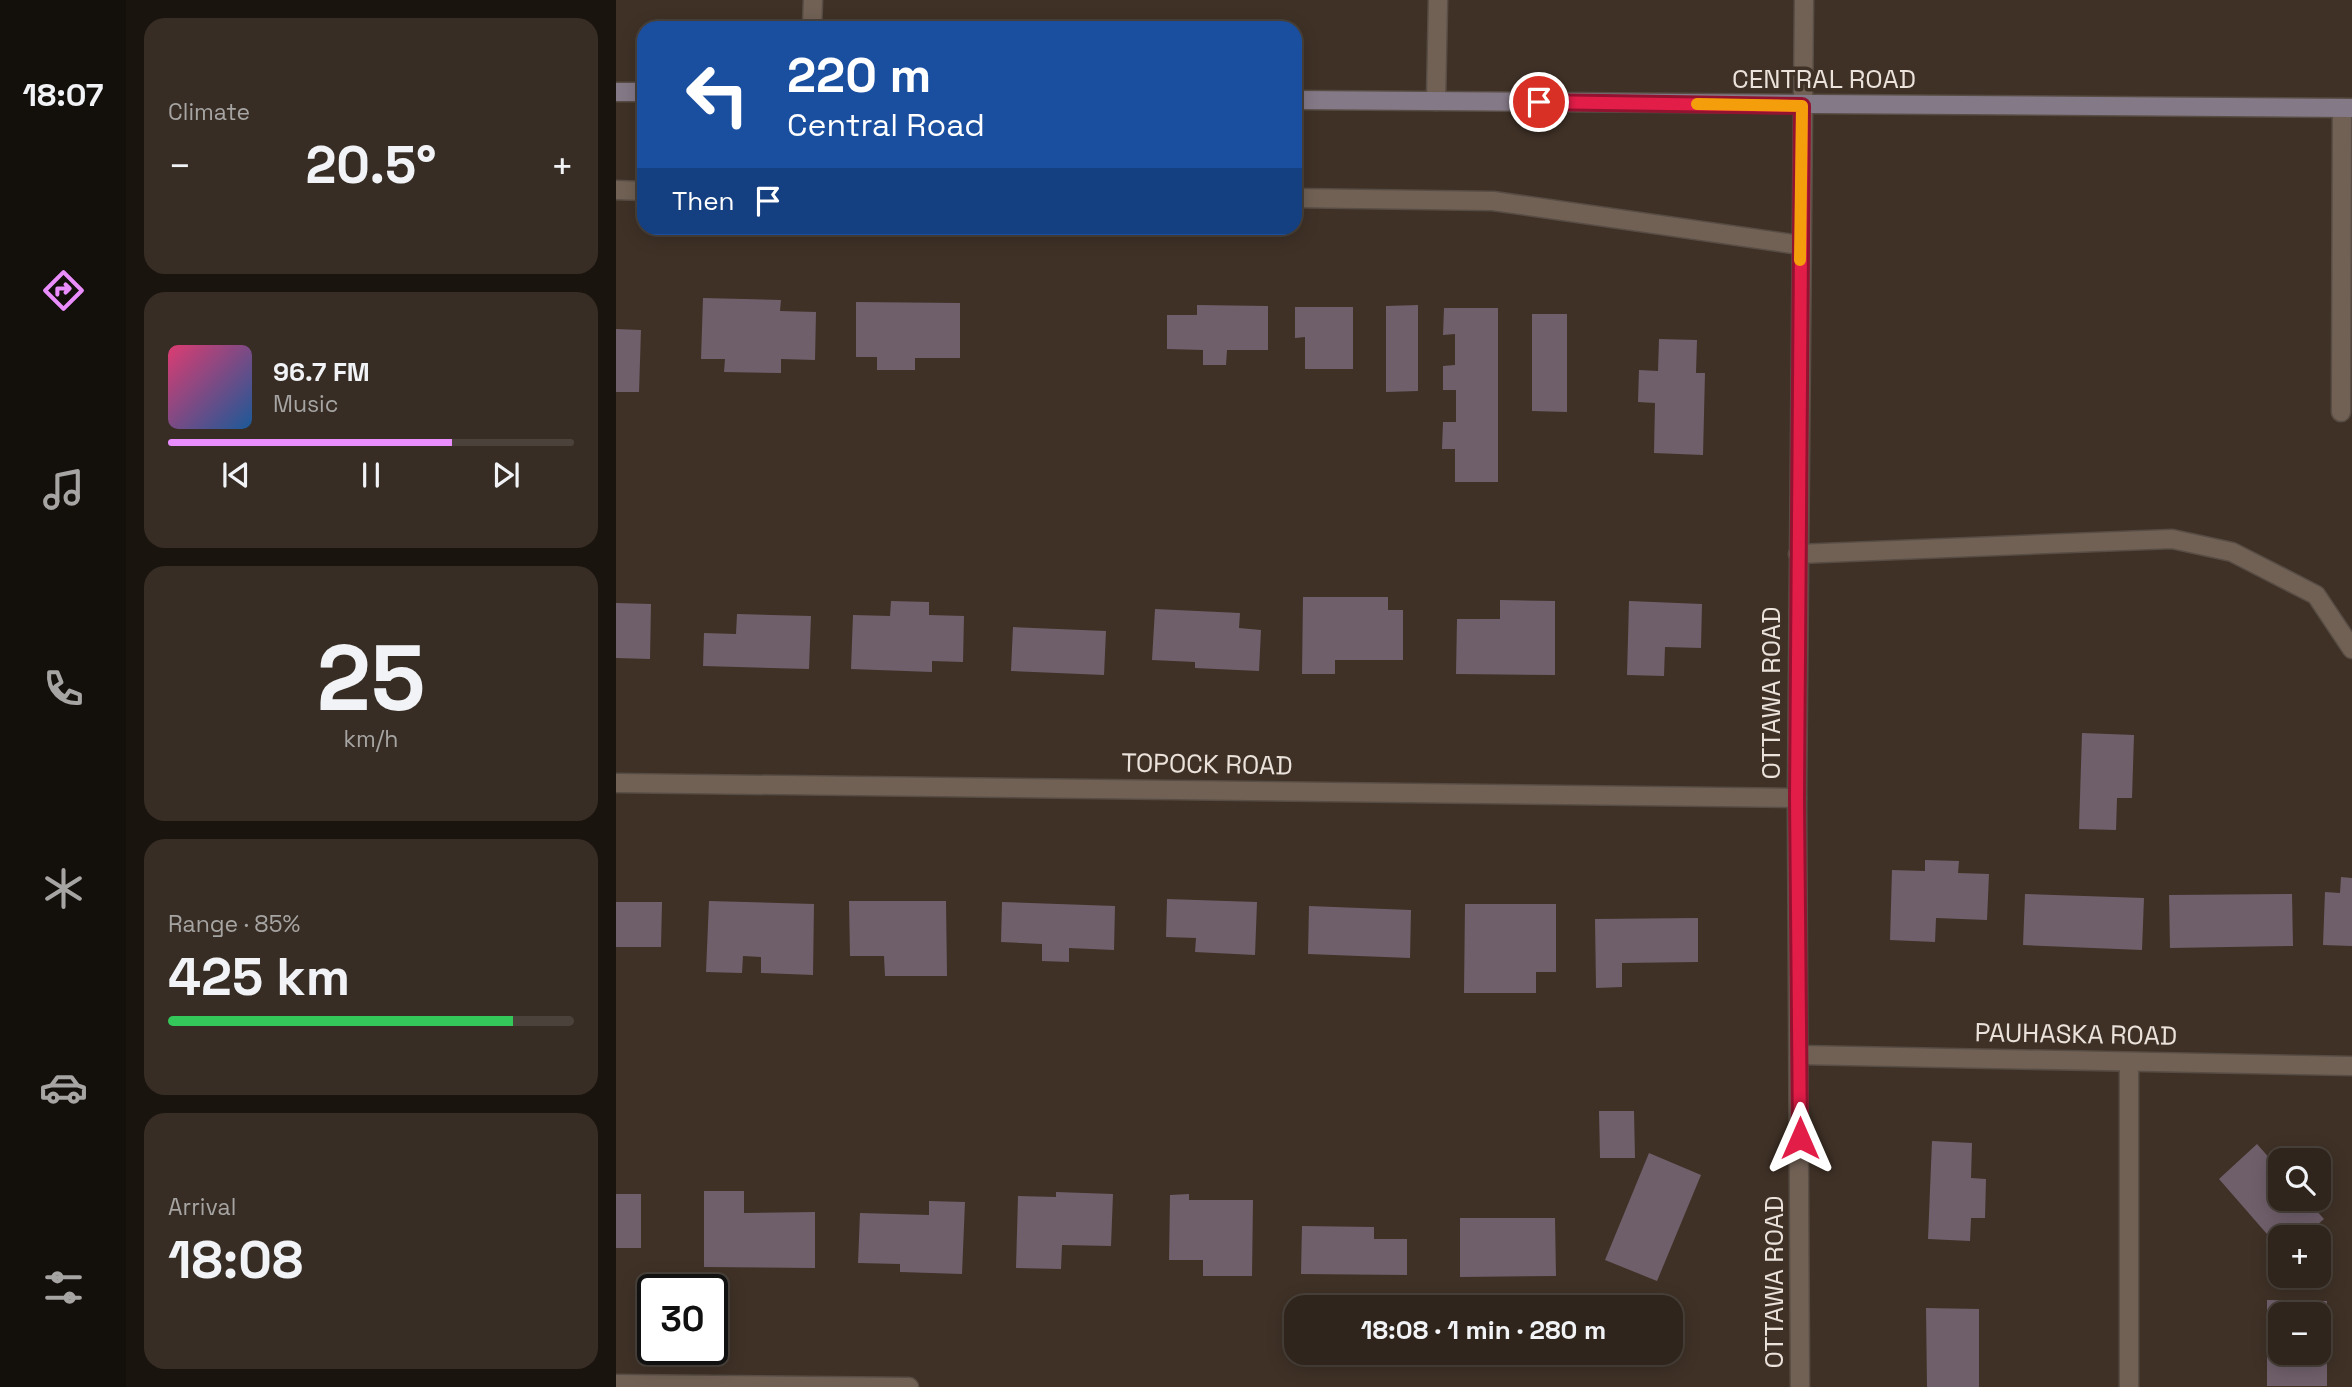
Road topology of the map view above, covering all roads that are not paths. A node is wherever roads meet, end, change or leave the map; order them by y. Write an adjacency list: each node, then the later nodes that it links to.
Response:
1 (813, 0): 4 (street)
2 (1438, 0): 8 (street)
3 (1804, 0): 9 (street, OTTAWA ROAD)
4 (813, 21)
5 (616, 92): 6 (main road)
6 (637, 92)
7 (1302, 100): 8 (main road, CENTRAL ROAD)
8 (1436, 102): 9 (main road, CENTRAL ROAD)
9 (1802, 106): 10 (main road, CENTRAL ROAD); 14 (street, OTTAWA ROAD)
10 (2347, 108): 15 (street)
11 (616, 190): 12 (street)
12 (637, 191)
13 (1302, 198): 14 (street)
14 (1800, 245): 16 (street, OTTAWA ROAD)
15 (2341, 412)
16 (1798, 554): 17 (street); 19 (street, OTTAWA ROAD)
17 (2352, 649)
18 (616, 783): 19 (street, TOPOCK ROAD)
19 (1797, 798): 20 (street, OTTAWA ROAD)
20 (1800, 1055): 21 (street, PAUHASKA ROAD); 25 (street, OTTAWA ROAD)
21 (2129, 1062): 22 (street, PAUHASKA ROAD); 26 (street)
22 (2352, 1066)
23 (616, 1384): 24 (street)
24 (909, 1387)
25 (1800, 1387)
26 (2129, 1387)

